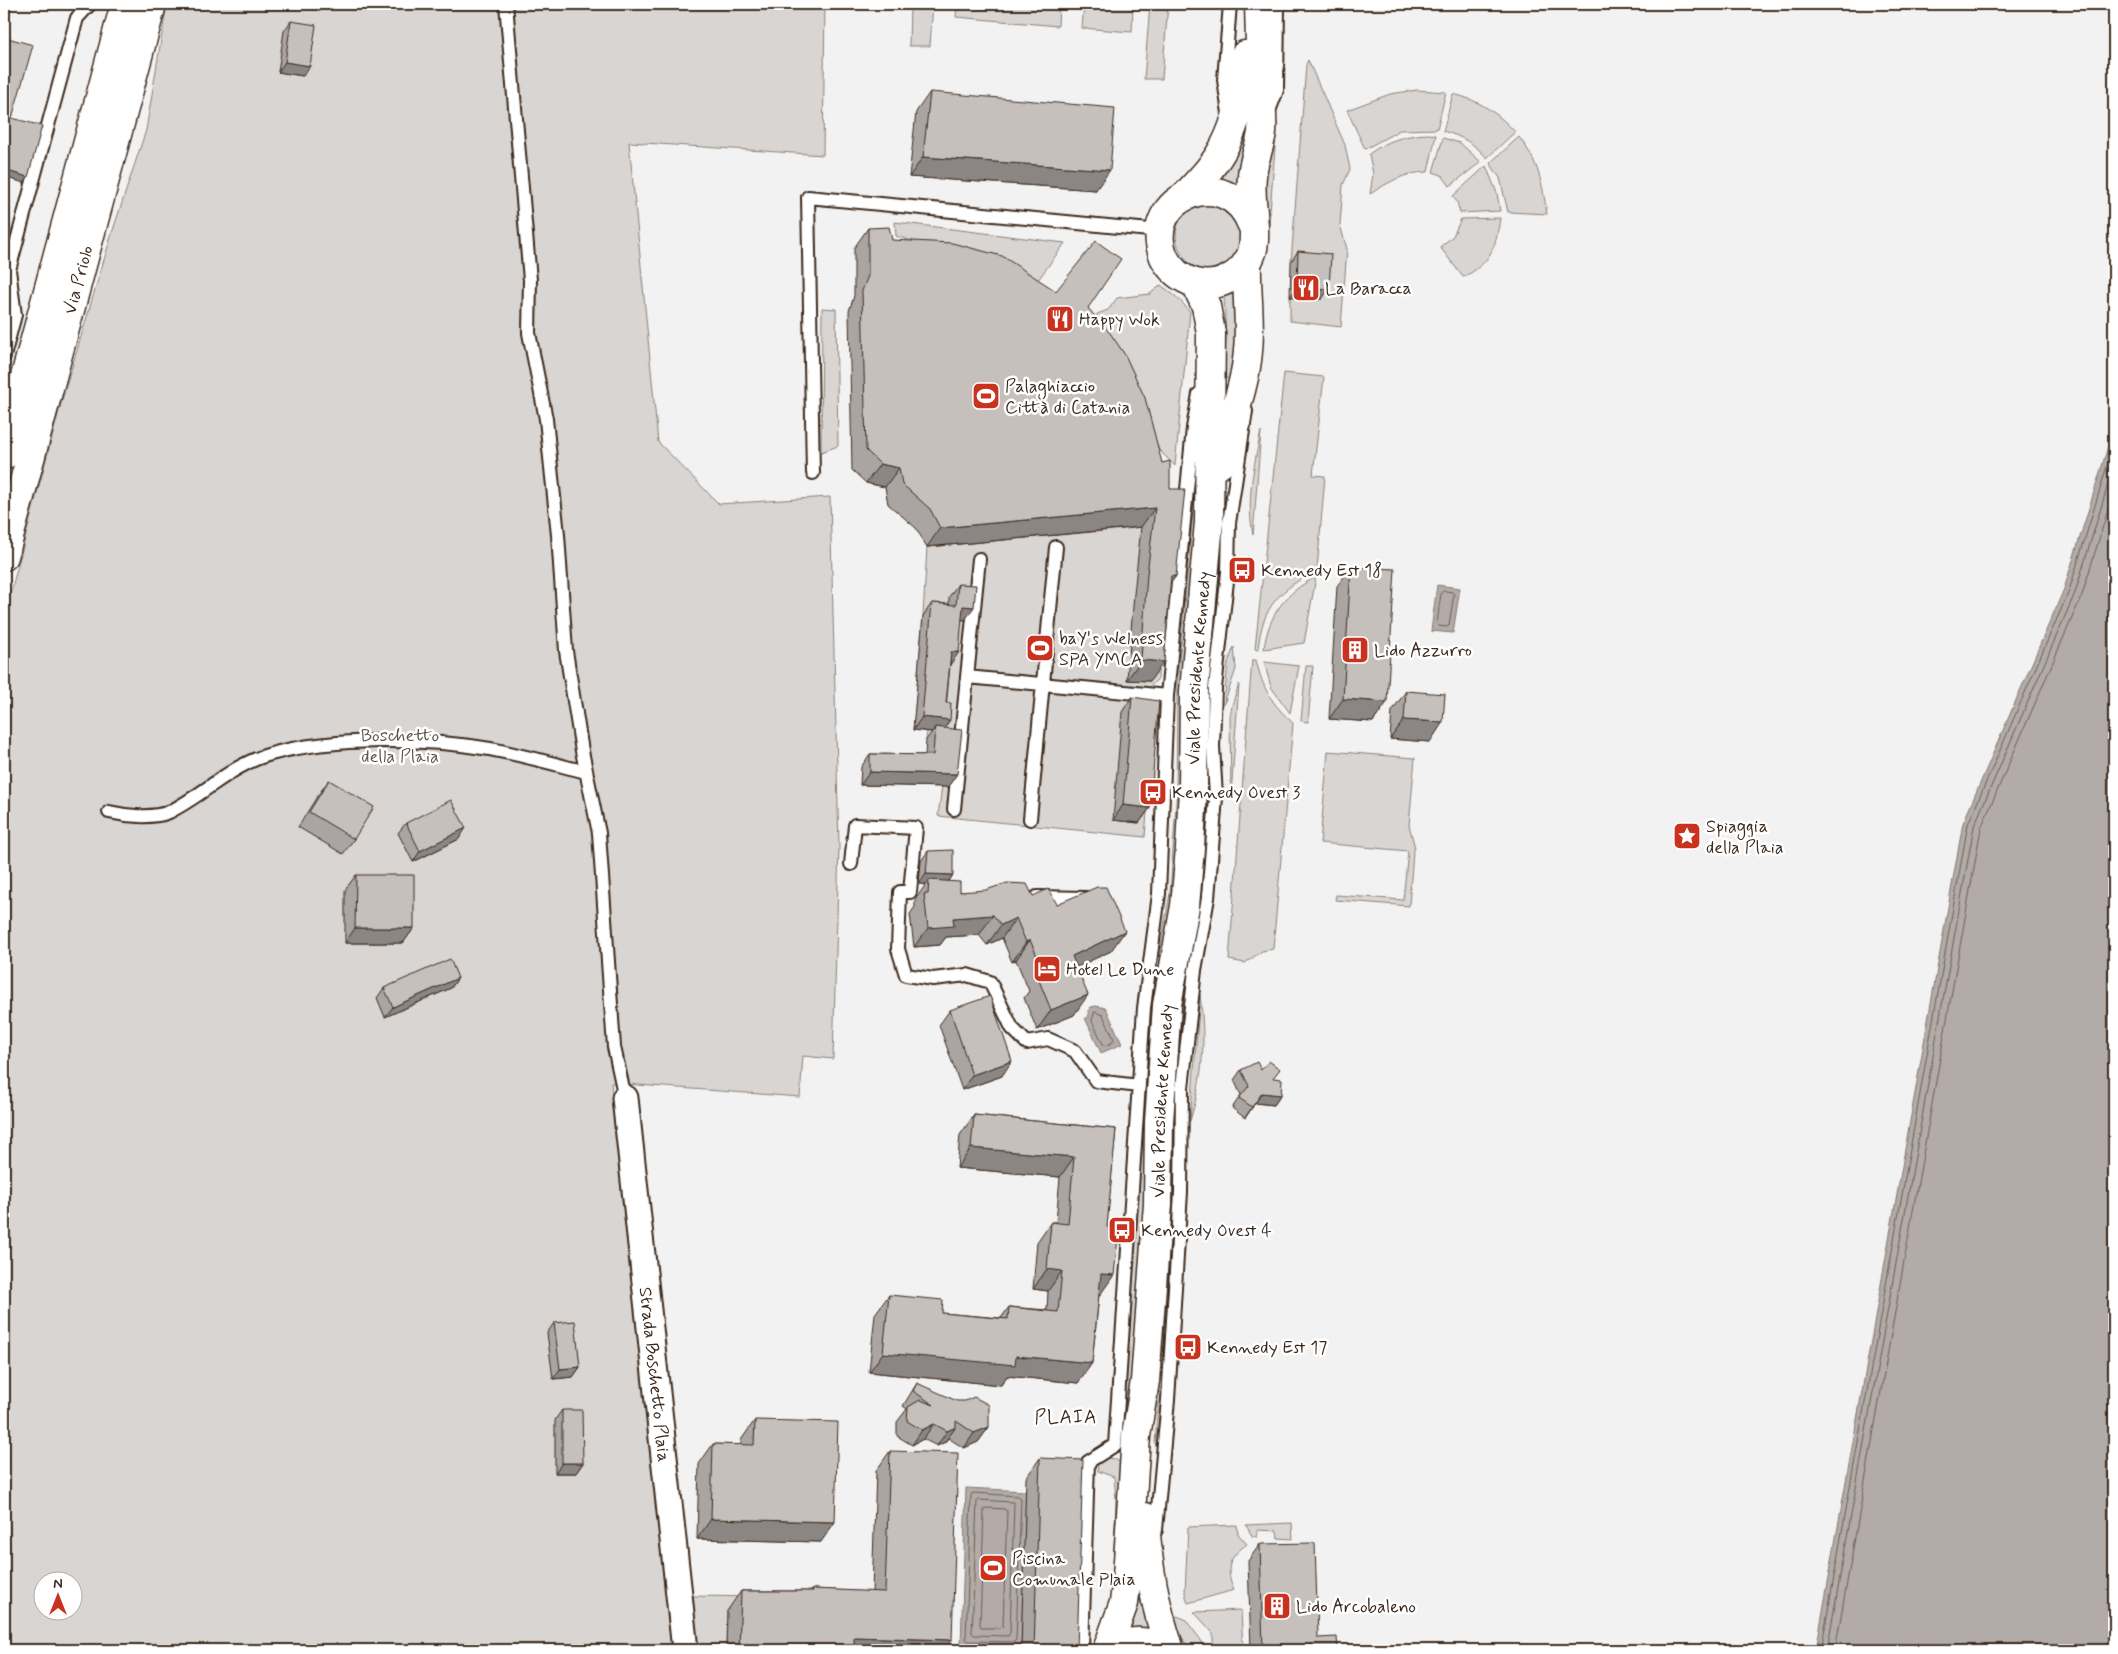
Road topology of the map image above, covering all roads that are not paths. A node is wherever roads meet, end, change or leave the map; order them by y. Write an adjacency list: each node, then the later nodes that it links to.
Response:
1 (90, 4): 18 (lane)
2 (125, 4): 19 (main road, Via Priolo)
3 (152, 4): 23 (main road, Via Priolo)
4 (506, 4): 28 (lane)
5 (1230, 4): 9 (lane)
6 (1248, 4): 9 (main road)
7 (1259, 4): 10 (main road)
8 (1278, 4): 10 (lane)
9 (1231, 129): 11 (main road)
10 (1262, 132): 12 (main road)
11 (1184, 197): 12 (main road); 13 (main road)
12 (1252, 225): 14 (main road)
13 (1160, 231): 15 (main road); 20 (lane)
14 (1248, 262): 15 (main road); 17 (main road)
15 (1194, 283): 16 (main road)
16 (1211, 332): 21 (main road); 27 (lane)
17 (1248, 351): 21 (main road); 39 (lane)
18 (4, 356)
19 (4, 455)
20 (813, 473)
21 (1209, 522): 37 (main road, Viale Presidente Kennedy)
22 (1056, 547): 26 (lane)
23 (4, 556)
24 (979, 559): 25 (lane)
25 (967, 677): 26 (lane); 29 (lane)
26 (1043, 684): 27 (lane); 31 (lane)
27 (1167, 696): 35 (lane)
28 (586, 772): 30 (lane); 36 (lane)
29 (954, 809)
30 (109, 812)
31 (1030, 819)
32 (851, 864): 35 (lane)
33 (1020, 896): 34 (lane)
34 (1100, 899)
35 (1138, 1086): 38 (lane)
36 (625, 1098): 40 (street, Strada Boschetto Plaia)
37 (1145, 1381): 38 (main road); 39 (main road)
38 (1125, 1440): 41 (lane); 42 (main road)
39 (1152, 1580): 45 (main road)
40 (685, 1650)
41 (1082, 1650)
42 (1107, 1650)
43 (1112, 1650): 44 (main road)
44 (1164, 1650)
45 (1170, 1650)

